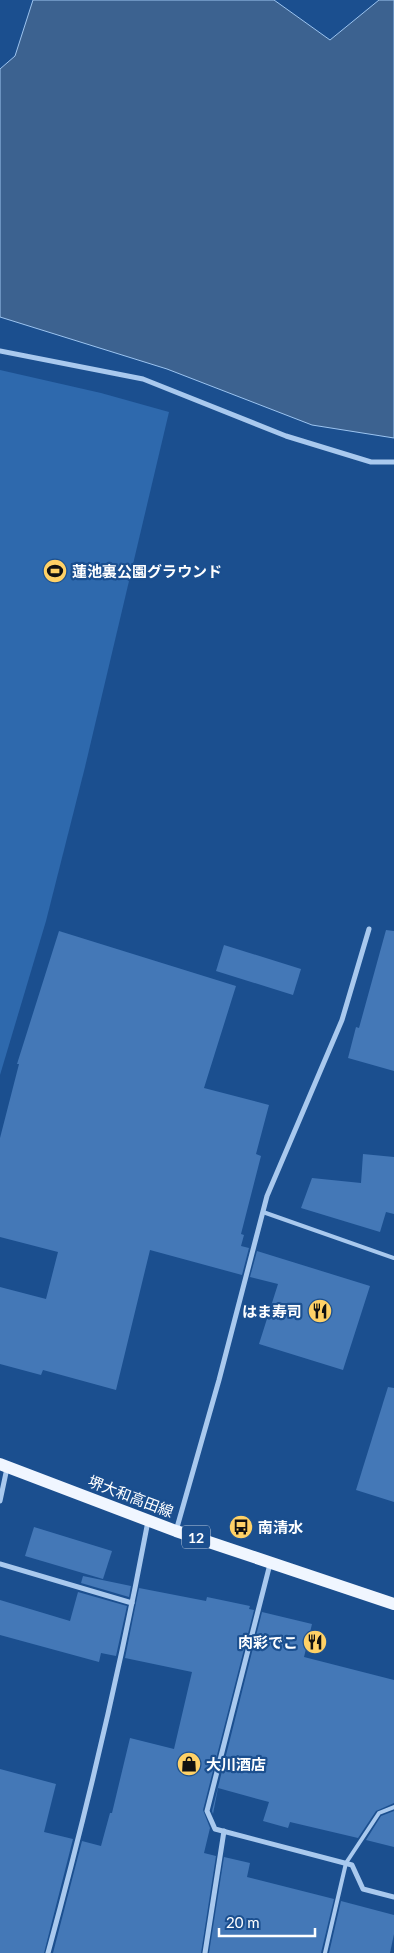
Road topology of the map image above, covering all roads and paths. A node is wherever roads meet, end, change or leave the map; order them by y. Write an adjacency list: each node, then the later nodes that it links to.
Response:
1 (0, 350): 2 (street)
2 (394, 462)
3 (369, 928): 4 (street)
4 (262, 1212): 5 (lane); 9 (street)
5 (394, 1258)
6 (4, 1465): 7 (street); 8 (main road, 堺大和高田線 / 12)
7 (0, 1501)
8 (148, 1520): 9 (main road, 堺大和高田線 / 12); 12 (street)
9 (176, 1531): 10 (main road, 堺大和高田線 / 12)
10 (270, 1563): 13 (main road, 堺大和高田線 / 12); 15 (street)
11 (0, 1564): 12 (street)
12 (132, 1603): 18 (street)
13 (394, 1604)
14 (394, 1807): 16 (lane)
15 (224, 1832): 16 (street); 19 (street)
16 (346, 1863): 17 (street); 20 (lane)
17 (394, 1897)
18 (48, 1953)
19 (205, 1953)
20 (325, 1953)

